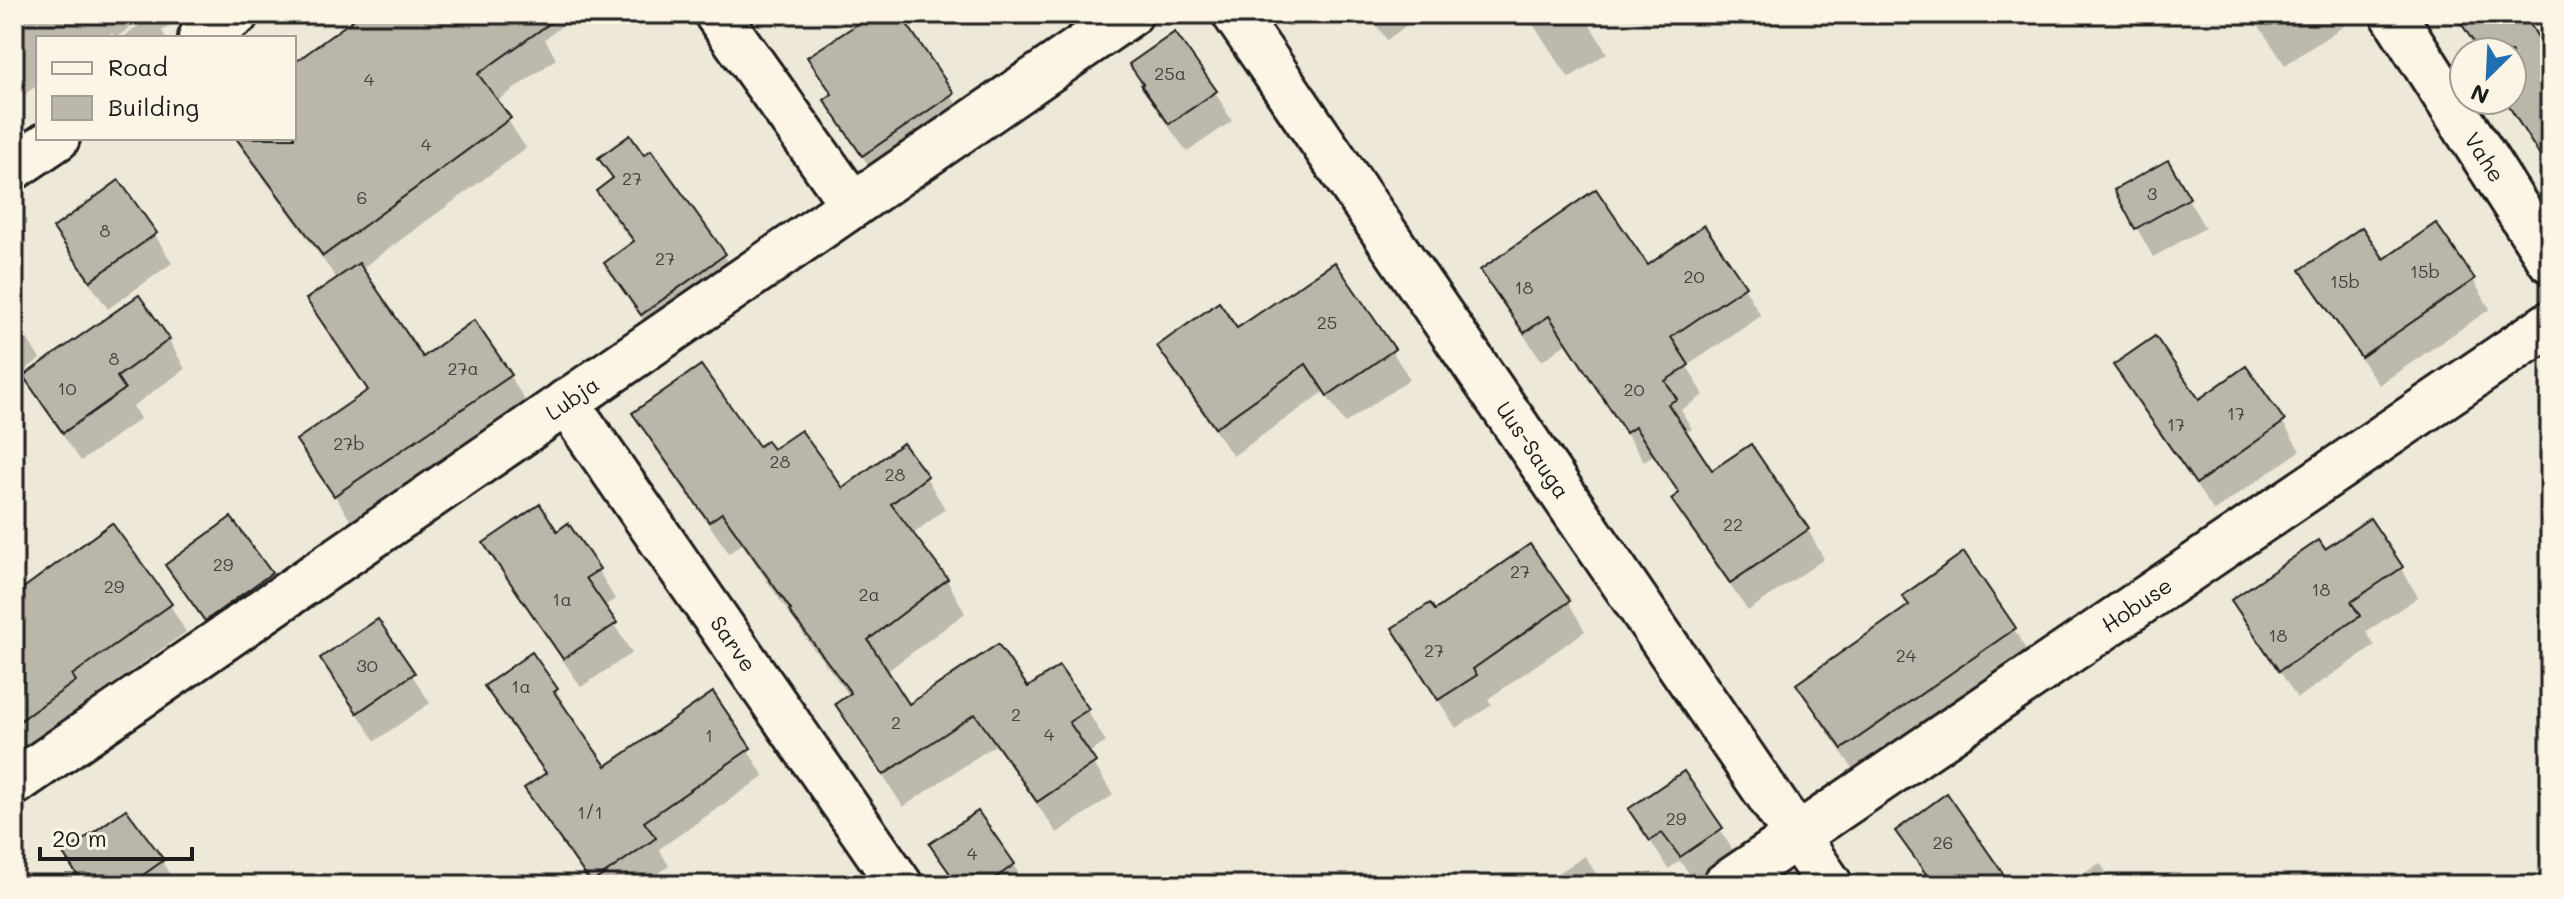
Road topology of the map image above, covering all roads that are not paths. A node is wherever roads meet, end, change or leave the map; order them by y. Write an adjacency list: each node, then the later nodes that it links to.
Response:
1 (236, 14): 6 (street)
2 (717, 14): 9 (street)
3 (1130, 14): 9 (street, Lubja)
4 (1235, 14): 14 (street, Uus-Sauga)
5 (2393, 14): 10 (street, Vahe)
6 (204, 36)
7 (54, 140): 8 (street)
8 (14, 167)
9 (853, 205): 12 (street, Lubja)
10 (2550, 260)
11 (2550, 324): 14 (street, Hobuse)
12 (566, 402): 13 (street, Lubja); 15 (street, Sarve)
13 (14, 783)
14 (1796, 835): 16 (street, Hobuse); 17 (street, Uus-Sauga)
15 (900, 885)
16 (1725, 885)
17 (1830, 885)

